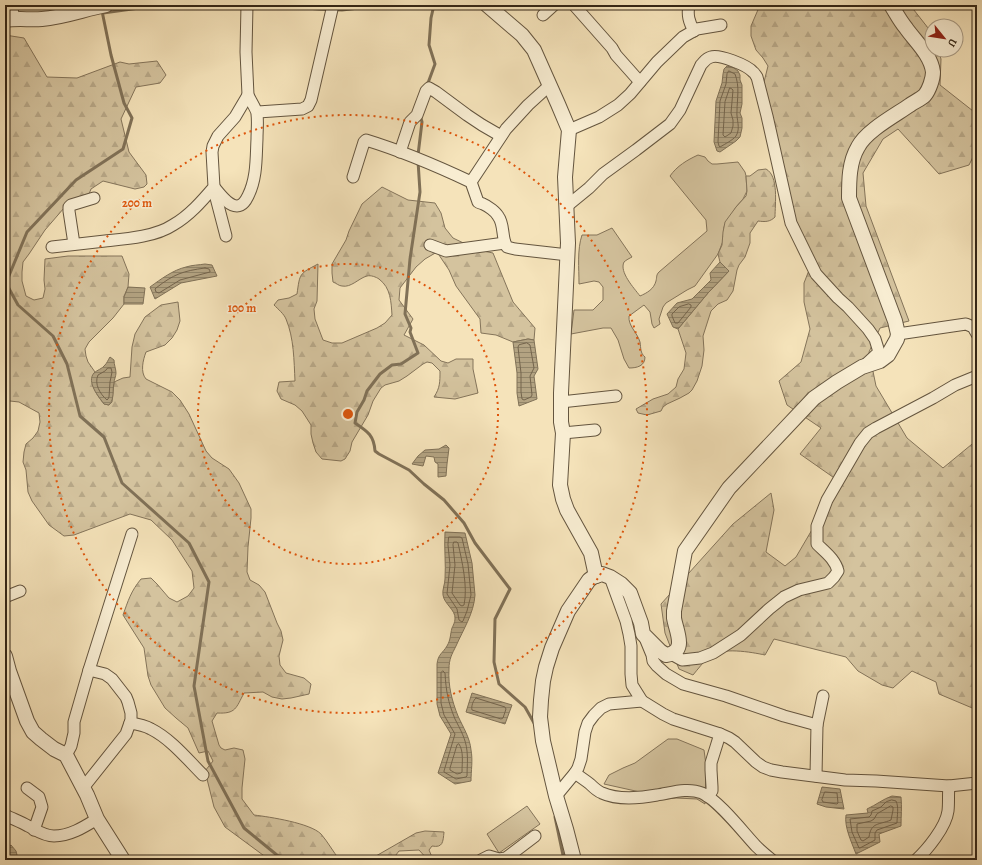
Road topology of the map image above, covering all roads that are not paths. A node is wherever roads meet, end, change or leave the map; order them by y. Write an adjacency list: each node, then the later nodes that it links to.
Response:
1 (247, 5): 16 (street)
2 (487, 5): 15 (street)
3 (554, 5): 11 (street)
4 (574, 5): 14 (street)
5 (689, 5): 13 (street)
6 (892, 5): 32 (street)
7 (103, 6): 9 (street)
8 (333, 9): 17 (street)
9 (67, 10): 10 (street)
10 (10, 14)
11 (543, 15)
12 (721, 25): 13 (street)
13 (694, 31): 14 (street)
14 (640, 82): 18 (street)
15 (550, 85): 18 (street); 19 (street)
16 (248, 95): 17 (street); 23 (street)
17 (258, 112): 23 (street)
18 (569, 130): 25 (street)
19 (501, 136): 20 (street); 22 (street)
20 (404, 153): 21 (street); 22 (street)
21 (353, 177)
22 (471, 182): 27 (street)
23 (214, 187): 26 (street); 28 (street)
24 (94, 198): 28 (street)
25 (567, 206): 31 (street); 34 (street)
26 (226, 236)
27 (505, 242): 29 (street); 31 (street)
28 (74, 244): 30 (street)
29 (430, 244)
30 (52, 247)
31 (568, 255): 37 (street)
32 (898, 334): 33 (street); 34 (street)
33 (977, 334)
34 (862, 367): 46 (street)
35 (977, 376): 46 (street)
36 (616, 396): 37 (street)
37 (561, 402): 39 (street)
38 (595, 430): 39 (street)
39 (563, 433): 41 (street)
40 (132, 534): 48 (street)
41 (596, 576): 42 (street); 62 (street)
42 (610, 577): 45 (street); 50 (street)
43 (20, 591): 44 (street)
44 (5, 597)
45 (643, 634): 46 (street); 52 (street)
46 (672, 654)
47 (5, 656): 54 (street)
48 (89, 670): 51 (street); 54 (street)
49 (823, 696): 52 (street)
50 (642, 701): 53 (street); 55 (street)
51 (130, 723): 56 (street); 61 (street)
52 (818, 725): 57 (street)
53 (720, 734): 57 (street); 63 (street)
54 (66, 755): 61 (street)
55 (575, 773): 62 (street); 63 (street)
56 (203, 775)
57 (816, 776): 59 (street)
58 (977, 783): 59 (street)
59 (949, 786): 68 (street)
60 (27, 788): 66 (street)
61 (83, 788): 65 (street)
62 (556, 796): 69 (street)
63 (707, 796): 72 (street)
64 (5, 815): 66 (street)
65 (97, 818): 66 (street); 70 (street)
66 (34, 830)
67 (536, 836): 71 (street)
68 (921, 858)
69 (572, 859)
70 (123, 860)
71 (482, 860)
72 (772, 860)

